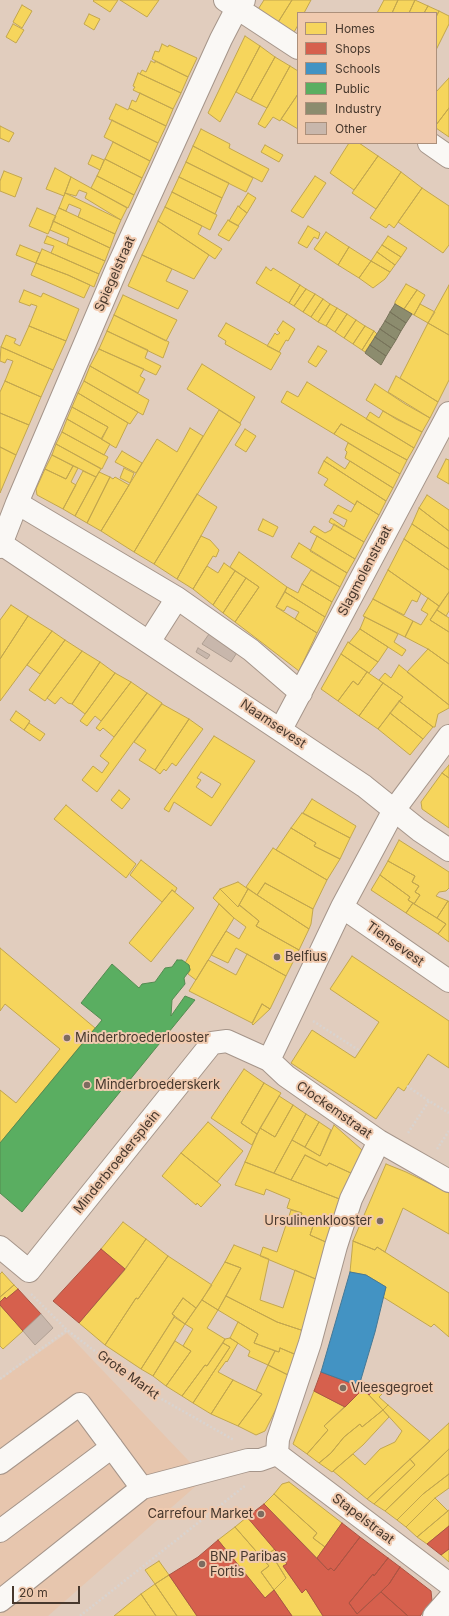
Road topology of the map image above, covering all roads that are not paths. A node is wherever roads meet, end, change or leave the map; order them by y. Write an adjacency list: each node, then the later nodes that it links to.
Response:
1 (235, 3): 2 (street); 6 (street, Spiegelstraat)
2 (297, 47)
3 (430, 144): 4 (street)
4 (449, 157)
5 (449, 413): 10 (street, Slagmolenstraat)
6 (17, 503): 7 (street, Spiegelstraat); 8 (street)
7 (1, 544): 9 (street, Naamsevest)
8 (177, 598): 9 (street); 10 (street)
9 (149, 642): 11 (street, Naamsevest)
10 (301, 693): 11 (street, Slagmolenstraat)
11 (281, 729): 13 (street, Naamsevest)
12 (449, 736): 13 (street)
13 (394, 810): 14 (street, Naamsevest); 15 (street)
14 (449, 850)
15 (342, 907): 16 (street, Tiensevest); 17 (street)
16 (449, 981)
17 (269, 1060): 18 (street, Clockemstraat); 20 (street, Minderbroedersplein)
18 (388, 1146): 19 (street); 22 (street, Clockemstraat)
19 (449, 1181)
20 (0, 1247)
21 (112, 1447): 23 (street); 24 (street); 25 (street)
22 (268, 1457): 24 (street); 26 (street, Stapelstraat)
23 (0, 1463)
24 (142, 1488): 28 (street)
25 (0, 1531)
26 (449, 1584)
27 (449, 1599): 29 (street)
28 (0, 1601)
29 (434, 1616)

